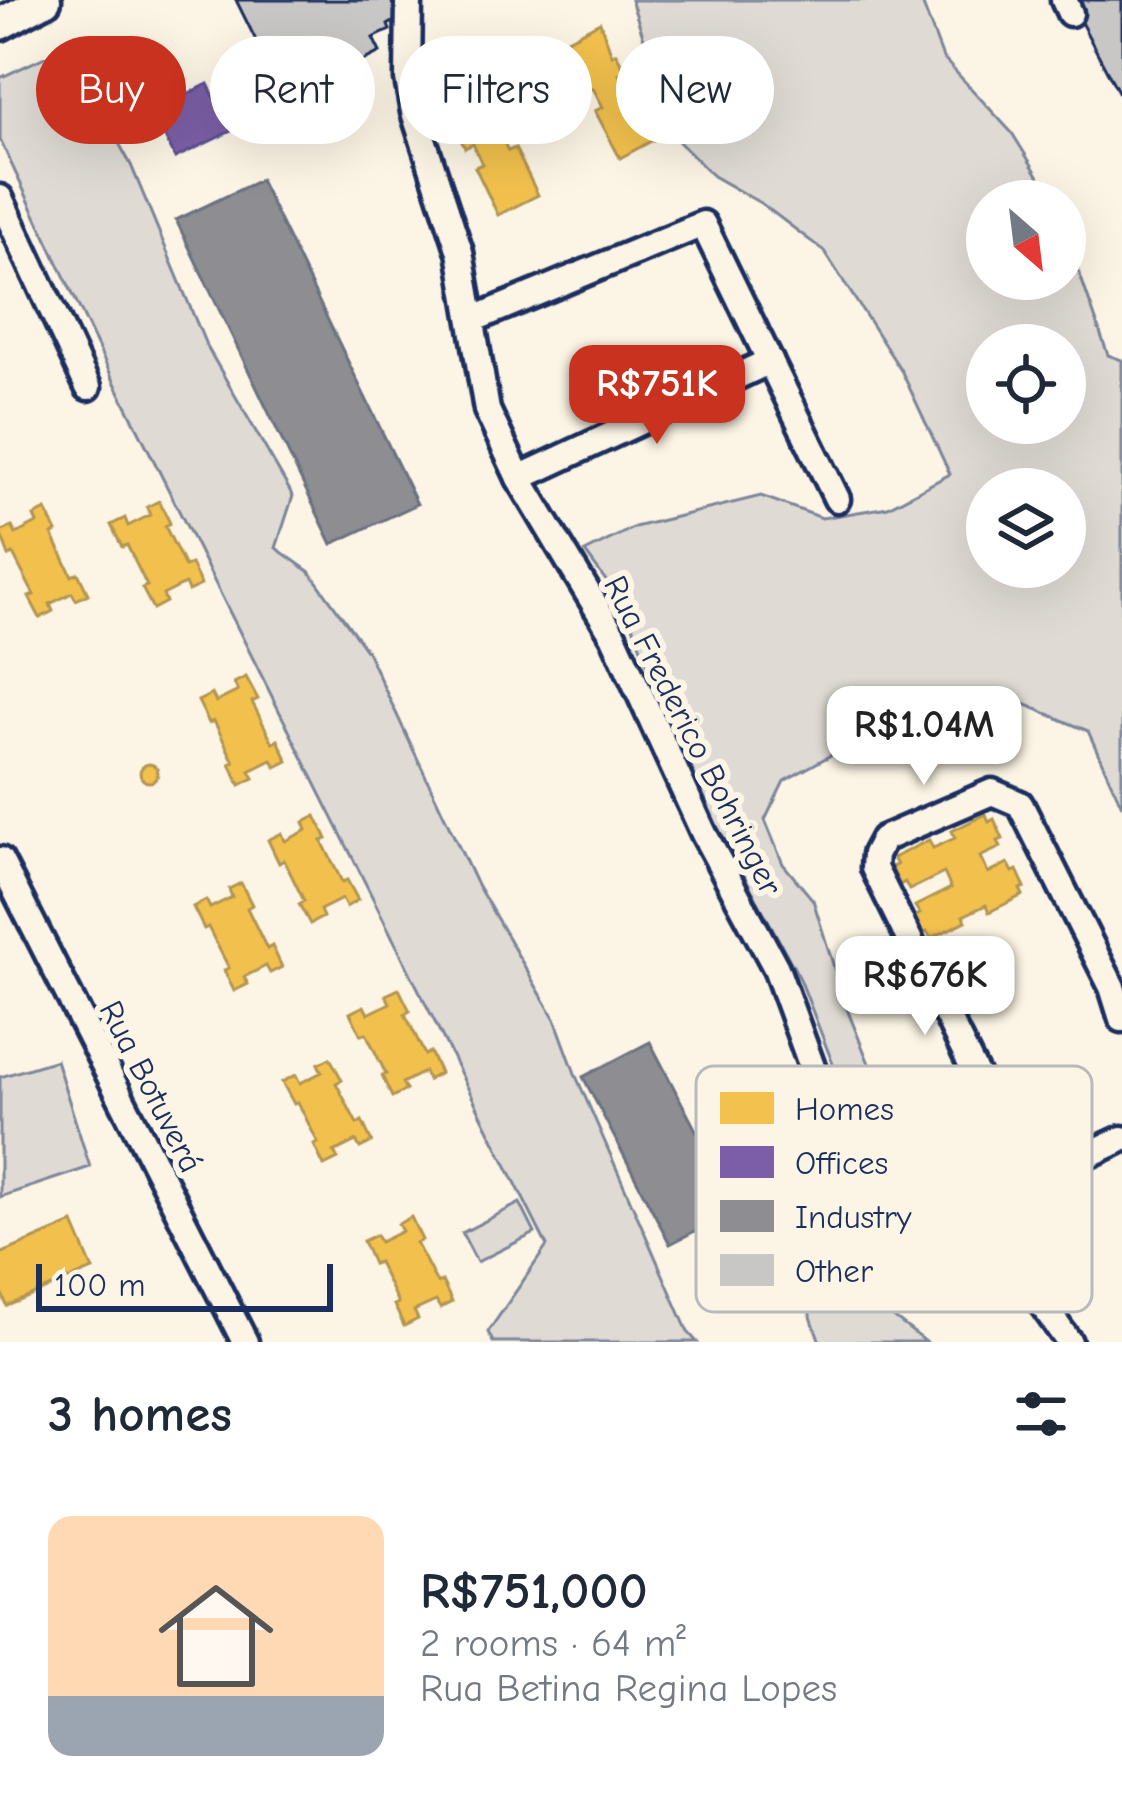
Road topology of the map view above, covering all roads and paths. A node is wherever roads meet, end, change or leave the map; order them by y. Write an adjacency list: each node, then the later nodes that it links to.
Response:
1 (45, 0): 3 (main road)
2 (409, 0): 5 (street, Rua Frederico Bohringer)
3 (0, 24)
4 (0, 198): 7 (street)
5 (474, 319): 6 (street); 8 (street, Rua Frederico Bohringer)
6 (770, 361): 8 (street); 9 (street)
7 (88, 387)
8 (519, 478): 12 (street, Rua Frederico Bohringer)
9 (837, 499)
10 (0, 860): 17 (street, Rua Botuverá)
11 (1122, 1019): 13 (street)
12 (812, 1066)
13 (972, 1066)
14 (1122, 1138): 15 (street)
15 (1092, 1152)
16 (1048, 1312): 18 (street, Rua Frederico Bohringer)
17 (244, 1342)
18 (1069, 1342)

